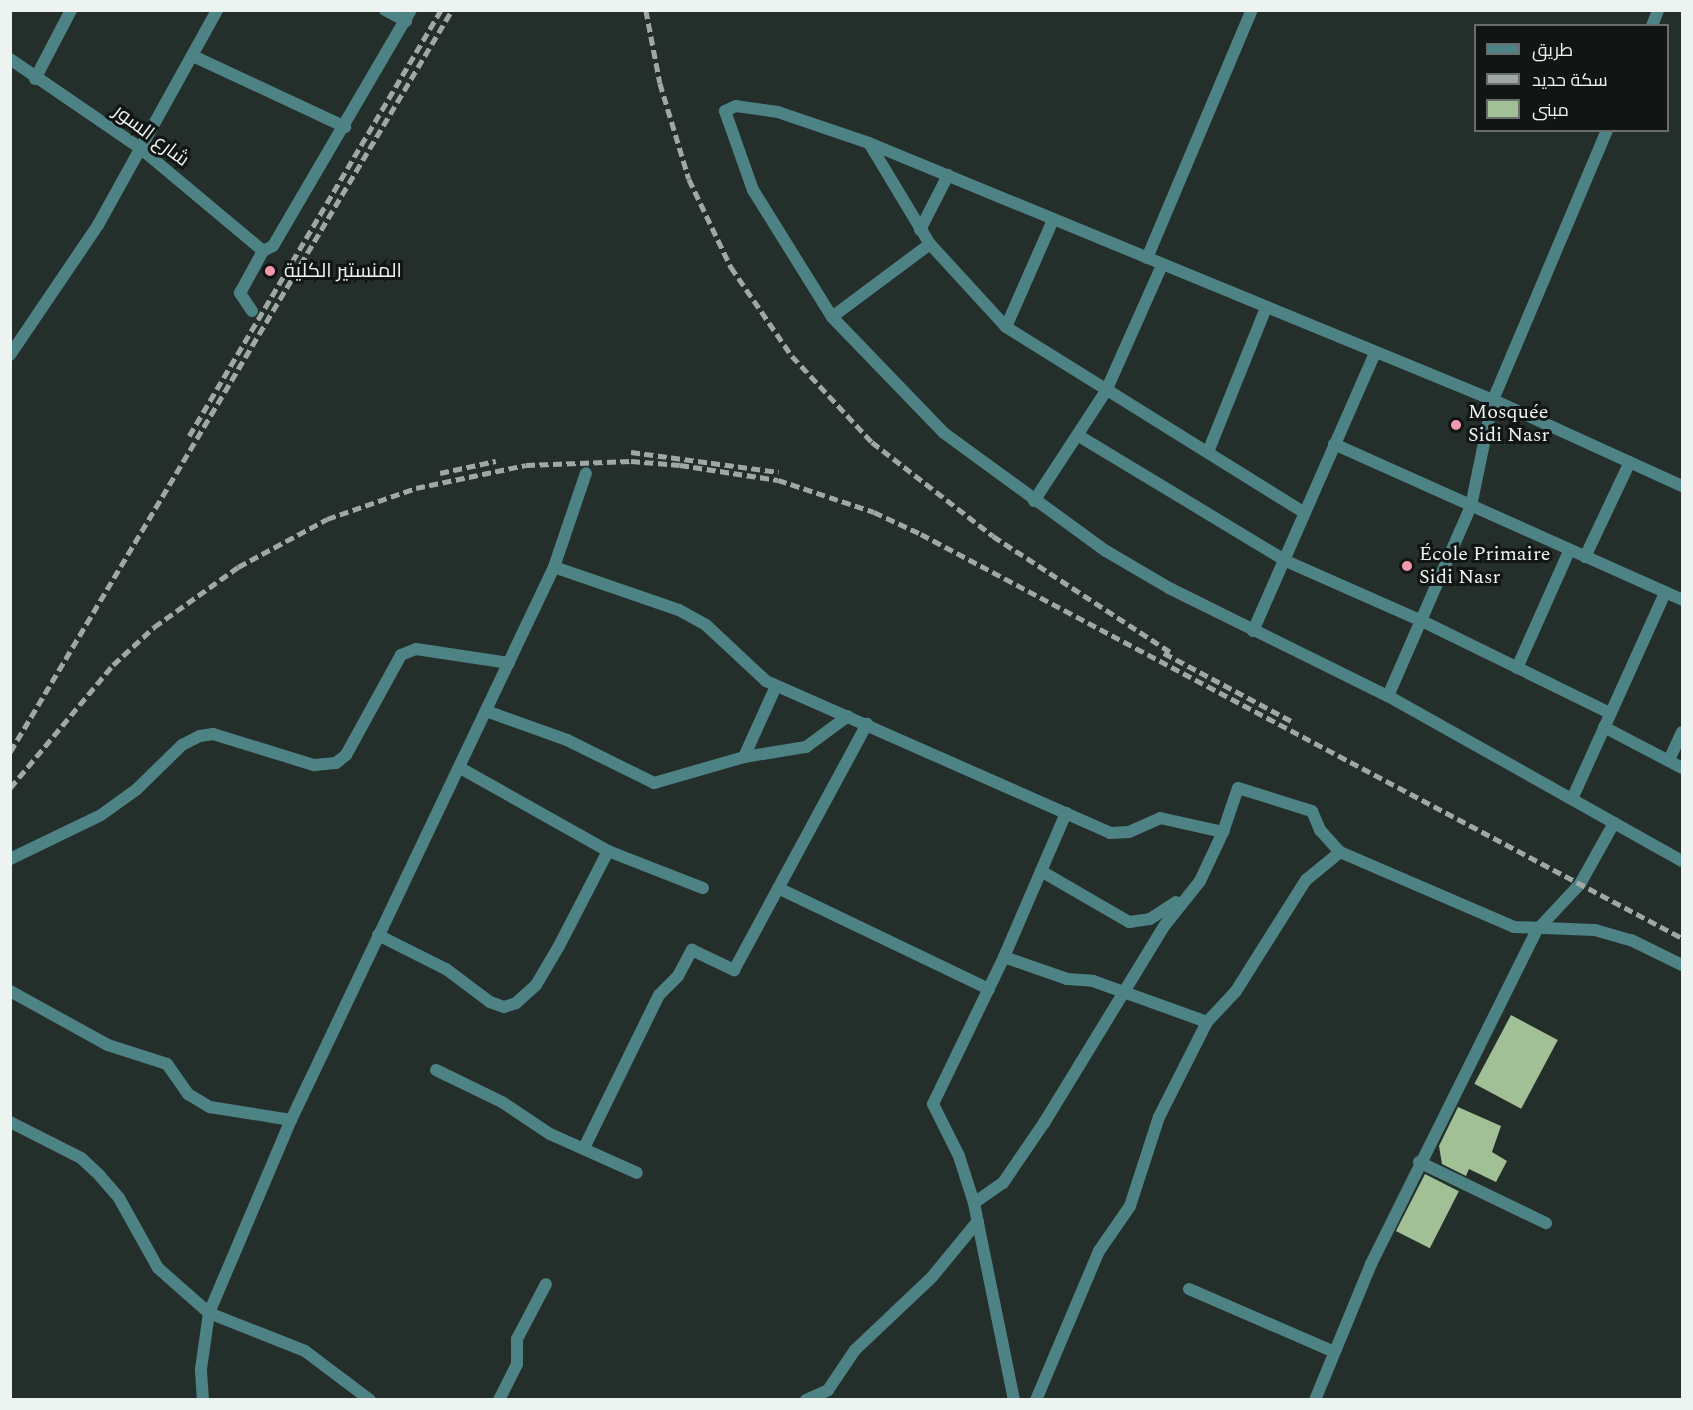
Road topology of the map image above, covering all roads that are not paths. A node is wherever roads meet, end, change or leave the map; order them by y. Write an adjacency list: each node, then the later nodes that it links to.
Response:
1 (71, 10): 8 (street)
2 (217, 10): 6 (street)
3 (385, 10): 5 (street)
4 (1252, 10): 18 (street)
5 (408, 16): 9 (street)
6 (193, 56): 9 (street); 12 (street)
7 (10, 59): 8 (street, شارع السور)
8 (35, 79): 12 (street, شارع السور)
9 (345, 127): 17 (street)
10 (1606, 132): 27 (street)
11 (868, 143): 13 (street); 15 (street); 22 (street)
12 (140, 148): 17 (street, شارع السور); 25 (street)
13 (948, 175): 14 (street); 15 (street)
14 (1053, 220): 18 (street); 23 (street)
15 (920, 230): 16 (street)
16 (930, 244): 22 (street); 23 (street)
17 (263, 251): 21 (street)
18 (1146, 258): 19 (street)
19 (1162, 265): 20 (street); 26 (street)
20 (1266, 309): 24 (street); 30 (street)
21 (252, 311)
22 (832, 317): 34 (street)
23 (1006, 327): 26 (street)
24 (1375, 353): 27 (street); 29 (street)
25 (10, 355)
26 (1106, 391): 28 (street); 30 (street)
27 (1493, 400): 31 (street); 35 (street)
28 (1079, 436): 34 (street); 39 (street)
29 (1334, 444): 35 (street); 36 (street)
30 (1208, 452): 36 (street)
31 (1630, 462): 33 (street); 38 (street)
32 (586, 473): 40 (street)
33 (1683, 486)
34 (1034, 501): 44 (street)
35 (1471, 506): 37 (street); 43 (street)
36 (1305, 513): 39 (street)
37 (1569, 551): 38 (street); 46 (street)
38 (1584, 557): 41 (street)
39 (1286, 561): 43 (street); 44 (street)
40 (554, 567): 45 (street); 47 (street)
41 (1665, 593): 42 (street); 50 (street)
42 (1683, 600)
43 (1420, 620): 46 (street); 48 (street)
44 (1253, 631): 48 (street)
45 (509, 663): 49 (street); 65 (street)
46 (1517, 668): 50 (street)
47 (776, 686): 51 (street); 55 (street)
48 (1388, 696): 59 (street)
49 (489, 712): 55 (street); 58 (street)
50 (1610, 713): 53 (street)
51 (848, 716): 52 (street); 55 (street)
52 (867, 724): 60 (street); 69 (street)
53 (1604, 727): 56 (street); 59 (street)
54 (1683, 732): 56 (street)
55 (744, 757)
56 (1669, 760): 57 (street)
57 (1683, 768)
58 (462, 769): 63 (street); 72 (street)
59 (1572, 799): 61 (street)
60 (1066, 813): 62 (street); 67 (street)
61 (1614, 823): 66 (street); 71 (street)
62 (1222, 832): 64 (street); 70 (street)
63 (608, 851): 68 (street); 72 (street)
64 (1340, 852): 71 (street); 78 (street)
65 (10, 859)
66 (1683, 861)
67 (1041, 871): 70 (street); 73 (street)
68 (703, 888)
69 (778, 888): 75 (street); 82 (street)
70 (1188, 893): 77 (street)
71 (1537, 930): 74 (street); 83 (street)
72 (378, 935): 80 (street)
73 (1004, 957): 75 (street); 77 (street)
74 (1683, 965)
75 (989, 989): 85 (street)
76 (10, 991): 80 (street)
77 (1122, 995): 78 (street); 85 (street)
78 (1207, 1022): 97 (street)
79 (436, 1070): 82 (street)
80 (291, 1120): 90 (street)
81 (10, 1122): 90 (street)
82 (584, 1148): 84 (street)
83 (1419, 1162): 87 (street); 91 (street)
84 (637, 1173)
85 (974, 1203): 86 (street)
86 (978, 1221): 95 (street); 96 (street)
87 (1546, 1223)
88 (546, 1284): 94 (street)
89 (1189, 1289): 91 (street)
90 (209, 1312): 92 (street); 93 (street)
91 (1332, 1351): 98 (street)
92 (203, 1400)
93 (370, 1400)
94 (499, 1400)
95 (806, 1400)
96 (1014, 1400)
97 (1036, 1400)
98 (1315, 1400)

